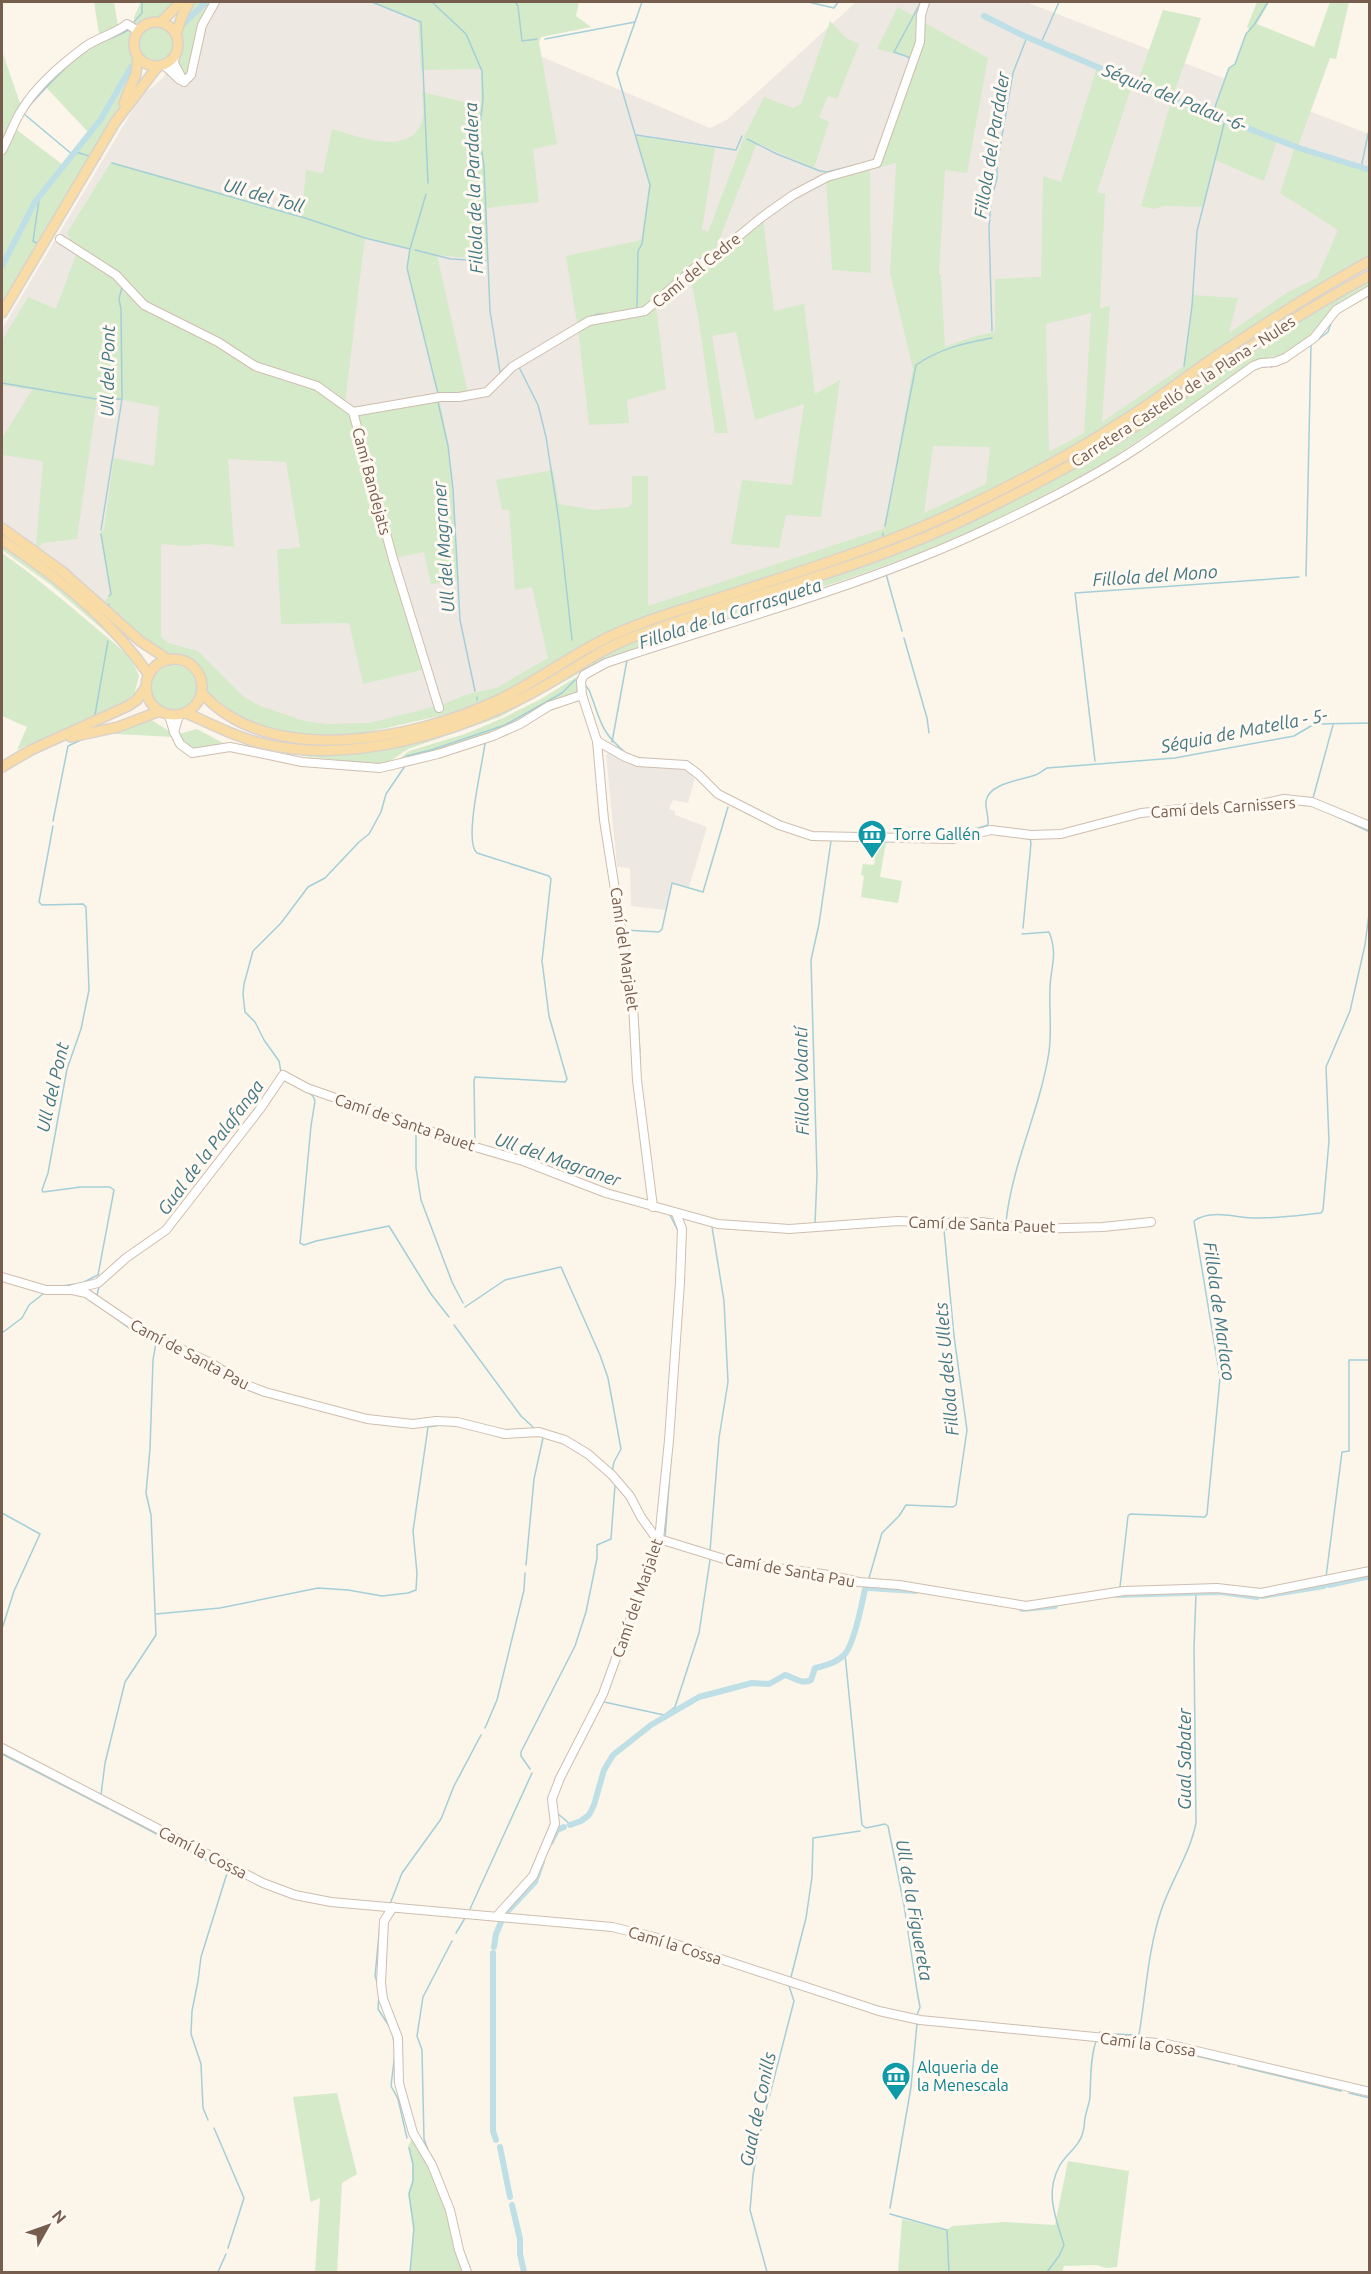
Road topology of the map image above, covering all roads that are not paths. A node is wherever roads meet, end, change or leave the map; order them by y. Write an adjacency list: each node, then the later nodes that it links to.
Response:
1 (181, 2): 5 (main road)
2 (189, 2): 7 (main road)
3 (215, 2): 11 (street)
4 (925, 2): 19 (street, Camí del Cedre)
5 (161, 22): 6 (main road); 7 (main road)
6 (138, 31): 9 (main road); 13 (street)
7 (176, 34): 8 (main road)
8 (175, 55): 10 (main road); 11 (street)
9 (138, 57): 10 (main road); 12 (main road)
10 (161, 65): 11 (street); 12 (main road)
11 (184, 82)
12 (116, 121): 18 (main road)
13 (2, 150)
14 (60, 239): 19 (street, Camí Bandejats)
15 (1370, 261): 25 (main road, Carretera Castelló de la Plana - Nules)
16 (1370, 274): 28 (main road, Carretera Castelló de la Plana - Nules)
17 (1370, 290): 26 (street)
18 (2, 313)
19 (353, 412): 27 (street, Camí Bandejats)
20 (2, 528): 22 (main road)
21 (2, 540): 23 (main road)
22 (169, 660): 23 (main road); 25 (main road)
23 (149, 675): 24 (main road)
24 (146, 687): 28 (main road); 30 (main road)
25 (202, 693): 28 (main road)
26 (582, 694): 28 (street); 29 (street, Camí del Marjalet)
27 (439, 708)
28 (174, 714): 30 (main road)
29 (597, 741): 32 (street, Camí dels Carnissers); 33 (street, Camí del Marjalet)
30 (32, 750): 31 (main road)
31 (2, 767)
32 (1370, 826)
33 (653, 1207): 34 (street, Camí de Santa Pauet); 37 (street, Camí de Santa Pauet)
34 (676, 1213): 35 (street, Camí de Santa Pauet); 38 (street, Camí del Marjalet)
35 (1150, 1222)
36 (2, 1277): 37 (street, Camí de Santa Pau)
37 (72, 1290): 38 (street, Camí de Santa Pau)
38 (659, 1540): 39 (street, Camí de Santa Pau); 42 (street, Camí del Marjalet)
39 (1370, 1571)
40 (2, 1748): 41 (street, Camí la Cossa)
41 (393, 1907): 42 (street, Camí la Cossa); 44 (street)
42 (497, 1916): 43 (street, Camí la Cossa)
43 (1370, 2092)
44 (467, 2272)

